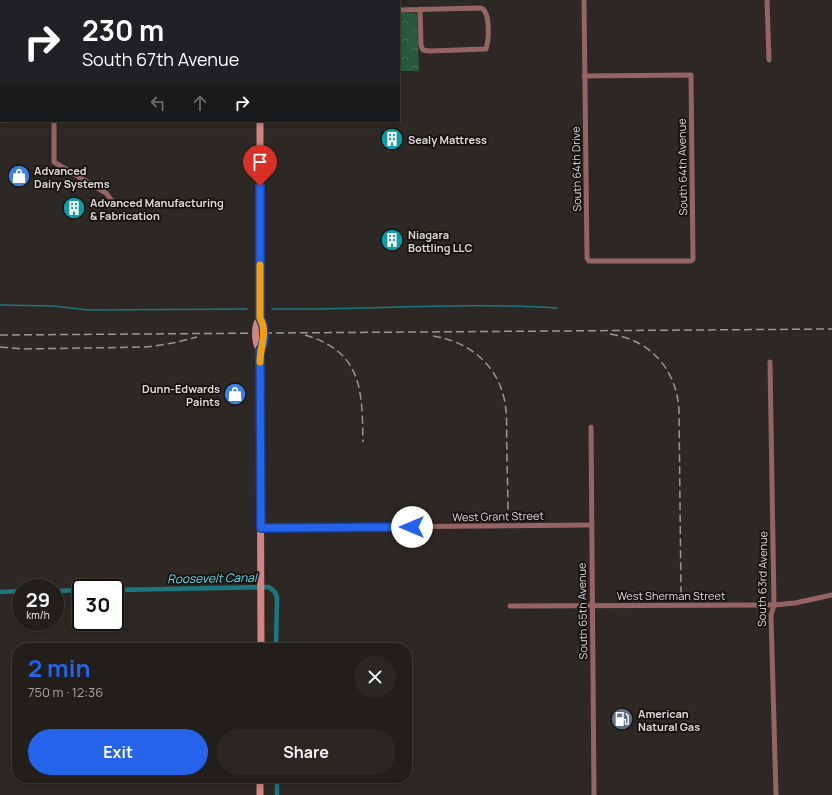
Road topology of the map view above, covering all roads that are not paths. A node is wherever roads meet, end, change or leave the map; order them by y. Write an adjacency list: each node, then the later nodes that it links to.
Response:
1 (584, 0): 6 (street, South 64th Drive)
2 (767, 0): 5 (street)
3 (420, 9): 3 (street); 4 (street)
4 (400, 10)
5 (769, 60)
6 (584, 76): 10 (street, South 64th Drive); 10 (street, South 64th Avenue)
7 (54, 122): 9 (street)
8 (260, 122): 14 (main road)
9 (113, 202)
10 (589, 261)
11 (770, 362): 16 (street, South 63rd Avenue)
12 (591, 427): 13 (street, South 65th Avenue)
13 (591, 525): 14 (street, West Grant Street); 18 (street, South 65th Avenue)
14 (261, 528): 19 (main road)
15 (832, 595): 16 (street, West Sherman Street)
16 (774, 605): 18 (street, West Sherman Street); 23 (street, South 63rd Avenue)
17 (510, 606): 18 (street, West Sherman Street)
18 (591, 606): 22 (street, South 65th Avenue)
19 (261, 643)
20 (260, 783): 21 (main road)
21 (260, 795)
22 (594, 795)
23 (776, 795)

